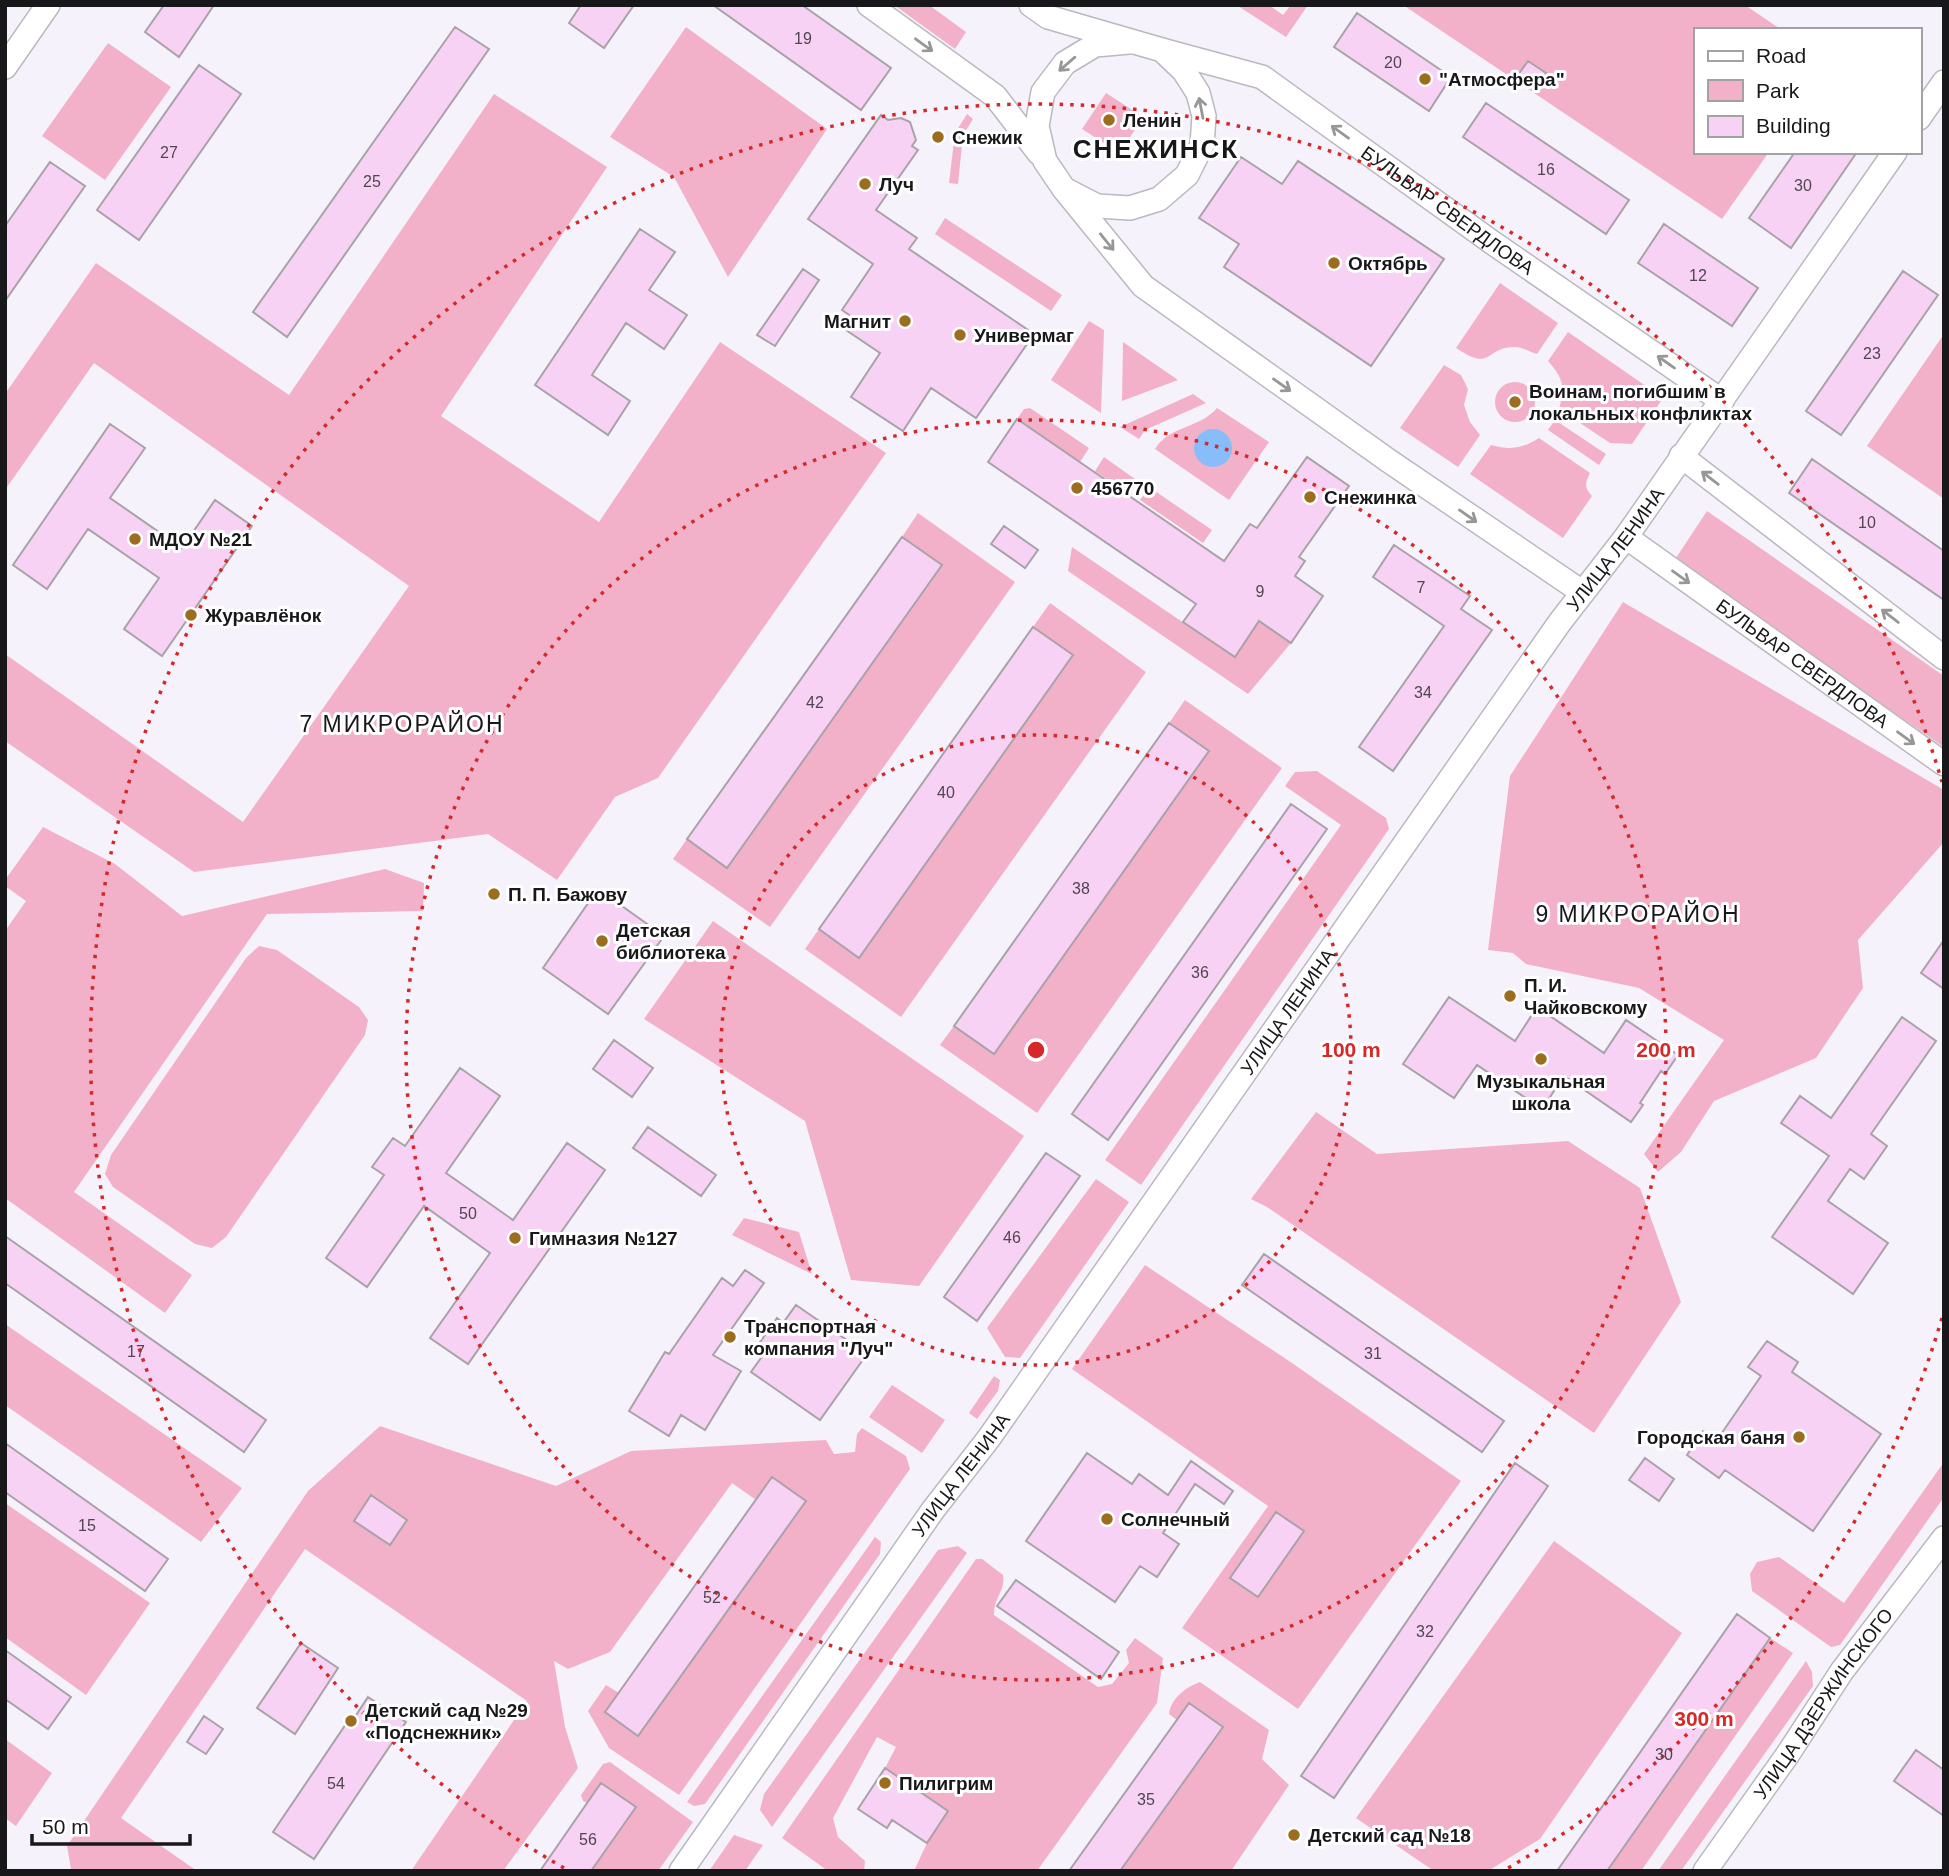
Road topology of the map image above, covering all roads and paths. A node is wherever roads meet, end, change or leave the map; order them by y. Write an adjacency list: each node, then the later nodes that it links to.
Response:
1 (48, 5): 6 (street)
2 (869, 5): 10 (street, one-way to 10)
3 (1031, 5): 4 (street)
4 (1129, 42): 5 (street); 10 (street, one-way to 10)
5 (1161, 50): 11 (street, one-way to 5); 12 (street, БУЛЬВАР СВЕРДЛОВА, one-way to 5)
6 (5, 67)
7 (1944, 82): 8 (street)
8 (1921, 115)
9 (1894, 154): 12 (street, УЛИЦА ЛЕНИНА)
10 (1045, 161): 11 (street)
11 (1064, 189): 15 (street, one-way to 15)
12 (1722, 401): 13 (street, УЛИЦА ЛЕНИНА)
13 (1681, 456): 14 (street, УЛИЦА ЛЕНИНА); 16 (street, one-way to 13)
14 (1626, 537): 15 (street, УЛИЦА ЛЕНИНА); 17 (street, БУЛЬВАР СВЕРДЛОВА, one-way to 17)
15 (1582, 592): 19 (street, УЛИЦА ЛЕНИНА)
16 (1944, 658)
17 (1944, 764)
18 (1944, 1538): 20 (street, УЛИЦА ДЗЕРЖИНСКОГО)
19 (681, 1871)
20 (1705, 1871)

